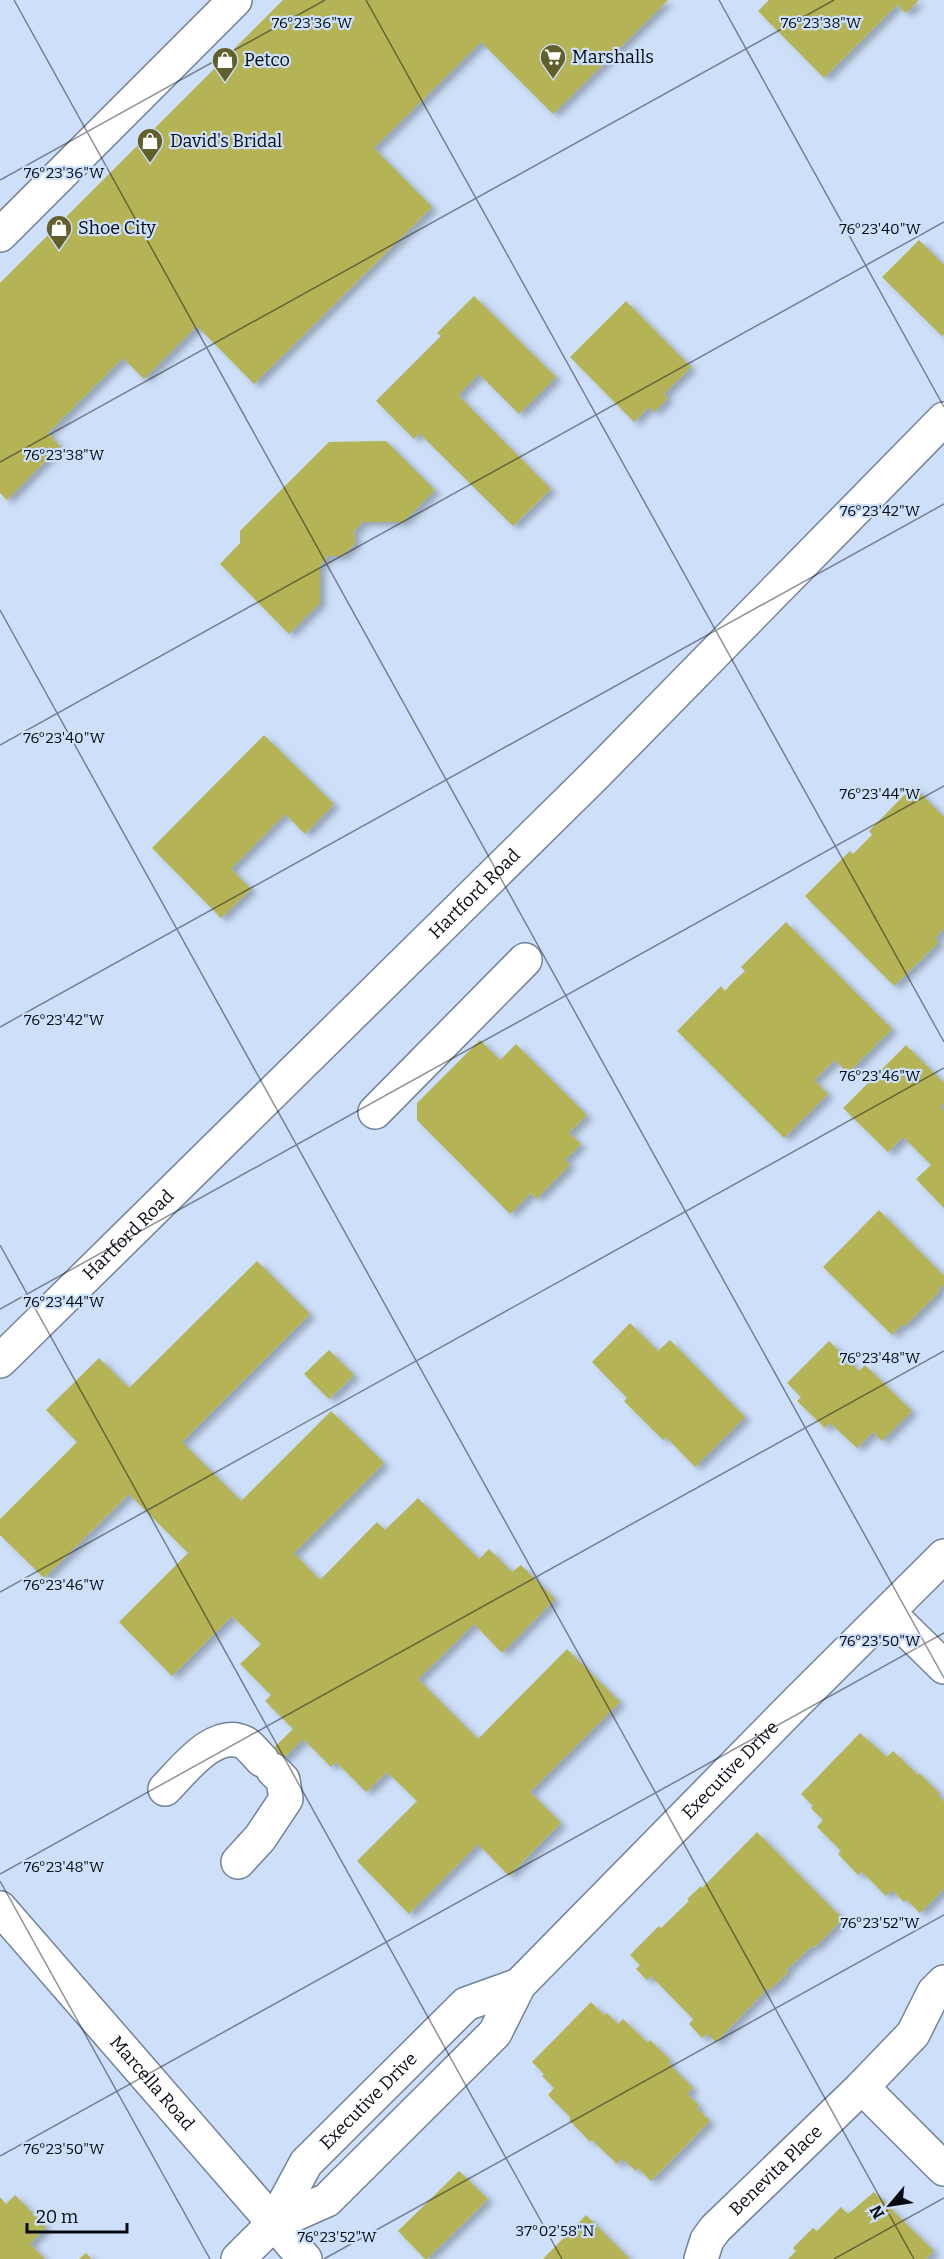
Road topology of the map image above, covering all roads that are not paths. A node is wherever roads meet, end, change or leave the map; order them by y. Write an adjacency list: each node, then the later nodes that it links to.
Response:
1 (236, 0): 2 (street)
2 (0, 235)
3 (944, 419): 6 (street, Hartford Road)
4 (525, 960): 5 (street)
5 (375, 1112)
6 (0, 1361)
7 (944, 1556): 8 (street, Executive Drive)
8 (888, 1612): 9 (street); 16 (street, Executive Drive)
9 (944, 1667)
10 (165, 1789): 11 (street)
11 (238, 1862)
12 (0, 1908): 16 (street, Marcella Road)
13 (944, 1982): 14 (street, Benevita Place)
14 (862, 2087): 15 (street); 19 (street, Benevita Place)
15 (944, 2169)
16 (273, 2224): 17 (street, Executive Drive); 18 (street, Marcella Road)
17 (238, 2259)
18 (304, 2259)
19 (701, 2259)

